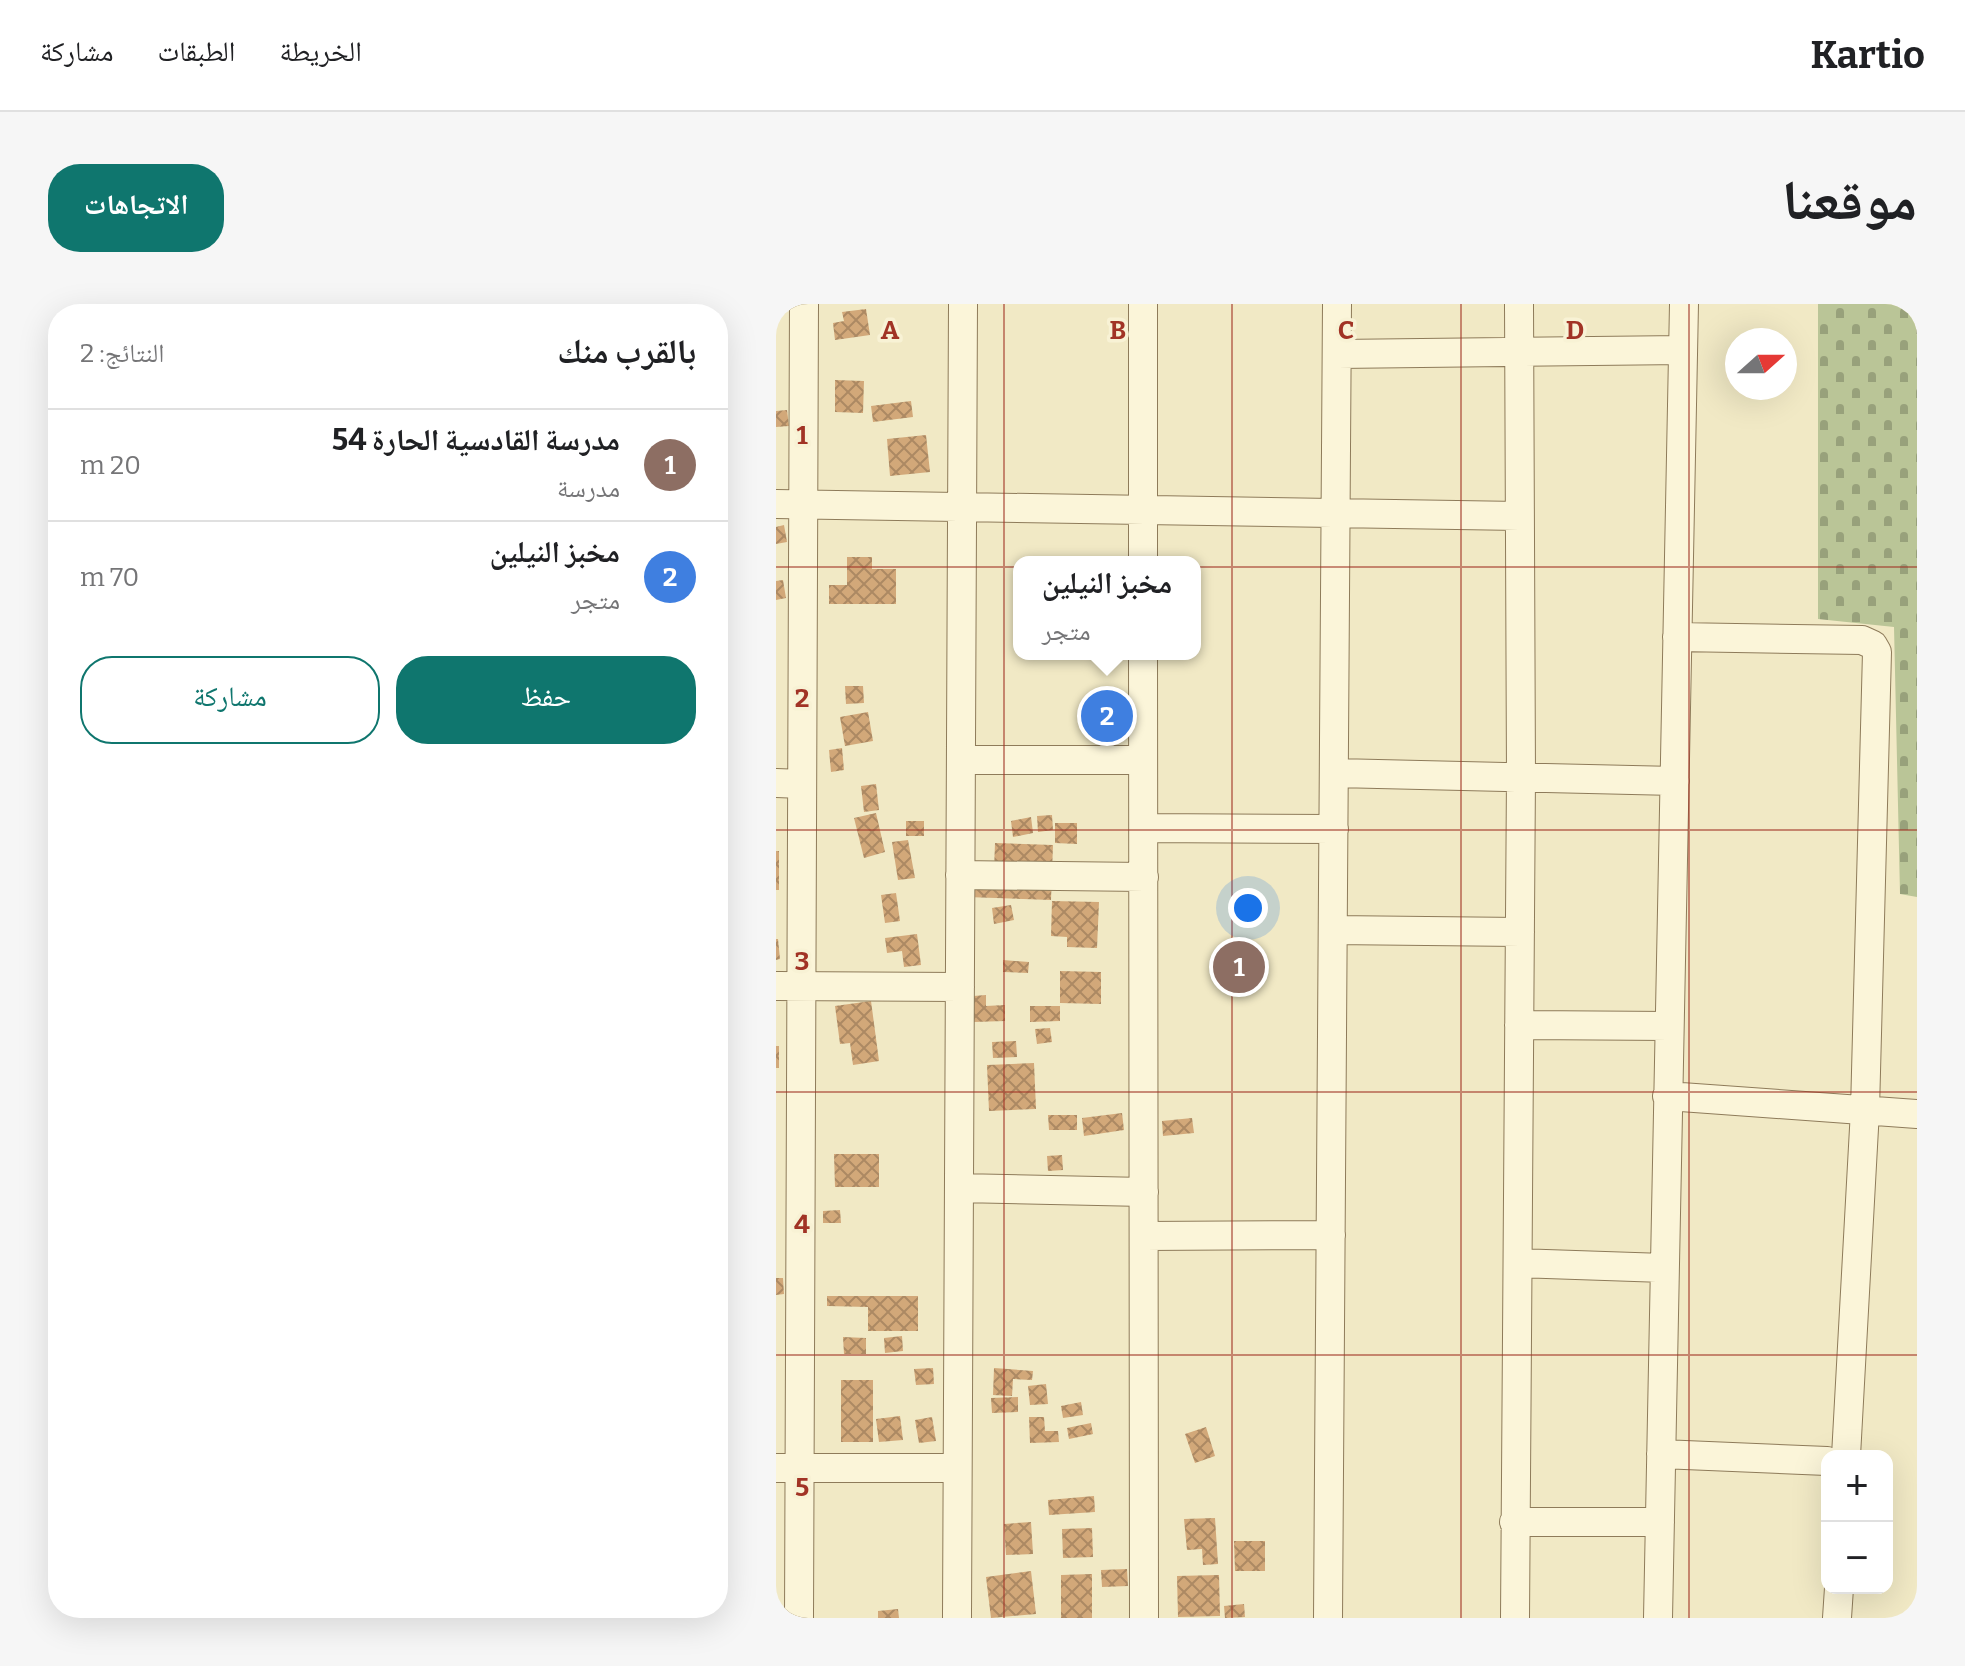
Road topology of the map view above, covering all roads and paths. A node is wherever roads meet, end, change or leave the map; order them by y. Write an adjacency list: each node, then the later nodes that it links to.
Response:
1 (804, 304): 10 (street)
2 (963, 304): 11 (street)
3 (1143, 304): 12 (street)
4 (1337, 304): 9 (street)
5 (1519, 304): 8 (street)
6 (1684, 304): 7 (street)
7 (1683, 350): 8 (street); 16 (street)
8 (1519, 352): 9 (street); 14 (street)
9 (1338, 354): 13 (street)
10 (790, 504): 11 (street); 23 (street)
11 (962, 507): 12 (street); 18 (street)
12 (1143, 510): 13 (street); 15 (street)
13 (1337, 513): 14 (street); 20 (street)
14 (1519, 516): 21 (street)
15 (1143, 556)
16 (1677, 637): 22 (street); 35 (street)
17 (1143, 660): 19 (street)
18 (961, 760): 19 (street); 26 (street)
19 (1143, 760): 24 (street)
20 (1336, 773): 21 (street); 25 (street)
21 (1521, 776): 22 (street); 29 (street)
22 (1675, 781): 33 (street)
23 (789, 783): 30 (street)
24 (1144, 828): 25 (street); 27 (street)
25 (1334, 829): 28 (street)
26 (960, 875): 27 (street); 31 (street)
27 (1144, 877): 38 (street)
28 (1333, 930): 29 (street); 39 (street)
29 (1520, 932): 32 (street)
30 (788, 986): 31 (street); 41 (street)
31 (960, 987): 37 (street)
32 (1519, 1025): 33 (street); 42 (street)
33 (1669, 1026): 34 (street)
34 (1667, 1096): 35 (street); 43 (street)
35 (1865, 1110): 36 (street); 44 (street)
36 (1917, 1114)
37 (959, 1188): 38 (street); 48 (street)
38 (1144, 1192): 40 (street)
39 (1331, 1235): 40 (street); 55 (street)
40 (1144, 1236): 54 (street)
41 (788, 1259): 47 (street)
42 (1518, 1263): 43 (street); 49 (street)
43 (1664, 1268): 45 (street)
44 (1846, 1450)
45 (1661, 1454): 46 (street); 50 (street)
46 (1821, 1461)
47 (787, 1468): 48 (street); 52 (street)
48 (957, 1468): 53 (street)
49 (1514, 1522): 50 (street); 56 (street)
50 (1660, 1522): 57 (street)
51 (1839, 1594): 58 (street)
52 (799, 1618)
53 (957, 1618)
54 (1144, 1618)
55 (1328, 1618)
56 (1515, 1618)
57 (1658, 1618)
58 (1837, 1618)

